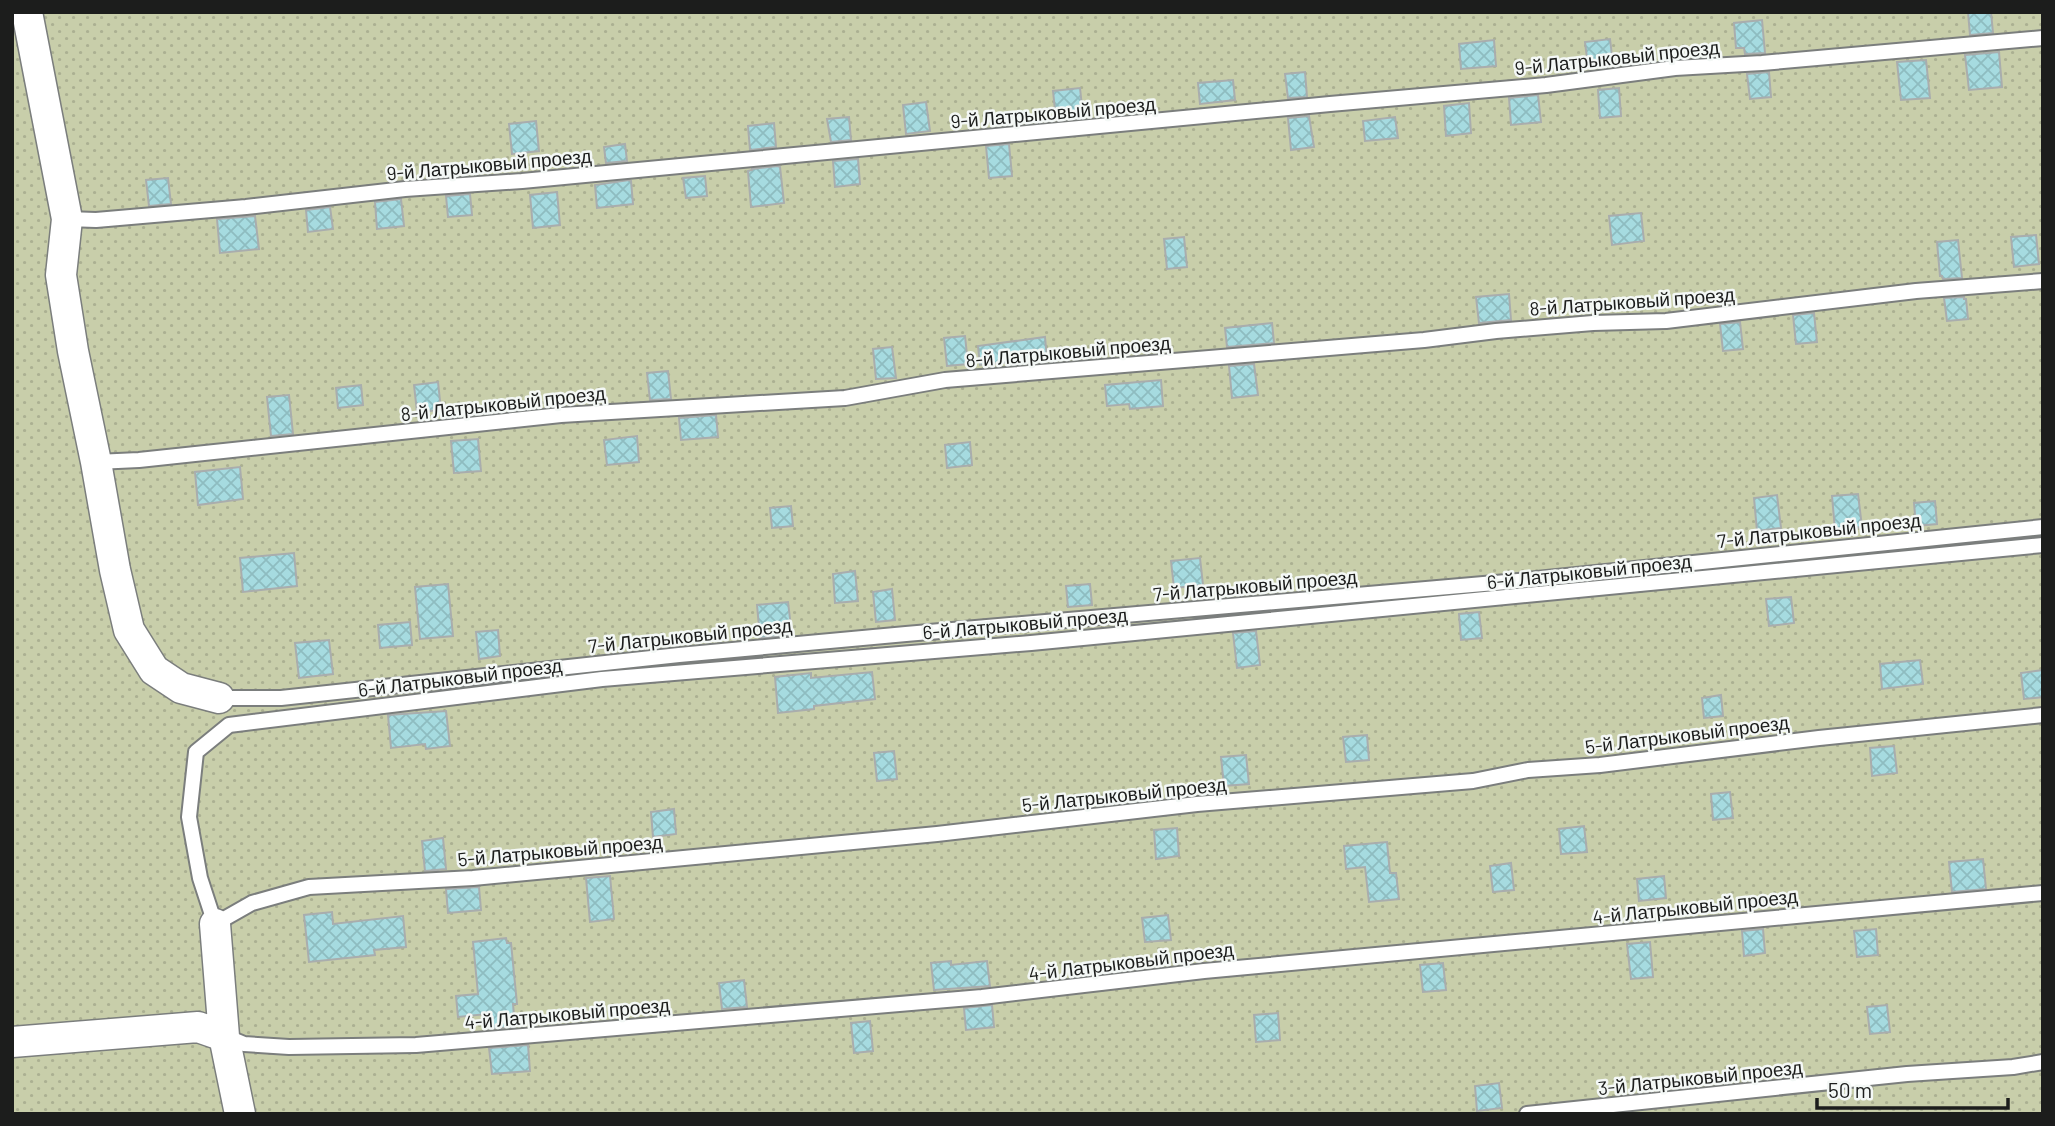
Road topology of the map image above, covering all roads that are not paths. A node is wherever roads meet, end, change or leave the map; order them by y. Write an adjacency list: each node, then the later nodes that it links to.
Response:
1 (27, 12): 3 (street)
2 (2043, 38): 3 (lane, 9-й Латрыковый проезд)
3 (67, 219): 5 (street)
4 (2043, 281): 5 (lane, 8-й Латрыковый проезд)
5 (96, 461): 8 (street)
6 (2043, 527): 8 (lane, 7-й Латрыковый проезд)
7 (2043, 545): 11 (lane, 6-й Латрыковый проезд)
8 (219, 698)
9 (2043, 715): 11 (lane, 5-й Латрыковый проезд)
10 (2043, 893): 12 (lane, 4-й Латрыковый проезд)
11 (215, 924): 12 (street)
12 (224, 1036): 13 (street); 15 (street)
13 (12, 1042)
14 (2043, 1062): 16 (lane, 3-й Латрыковый проезд)
15 (240, 1114)
16 (1527, 1114)

